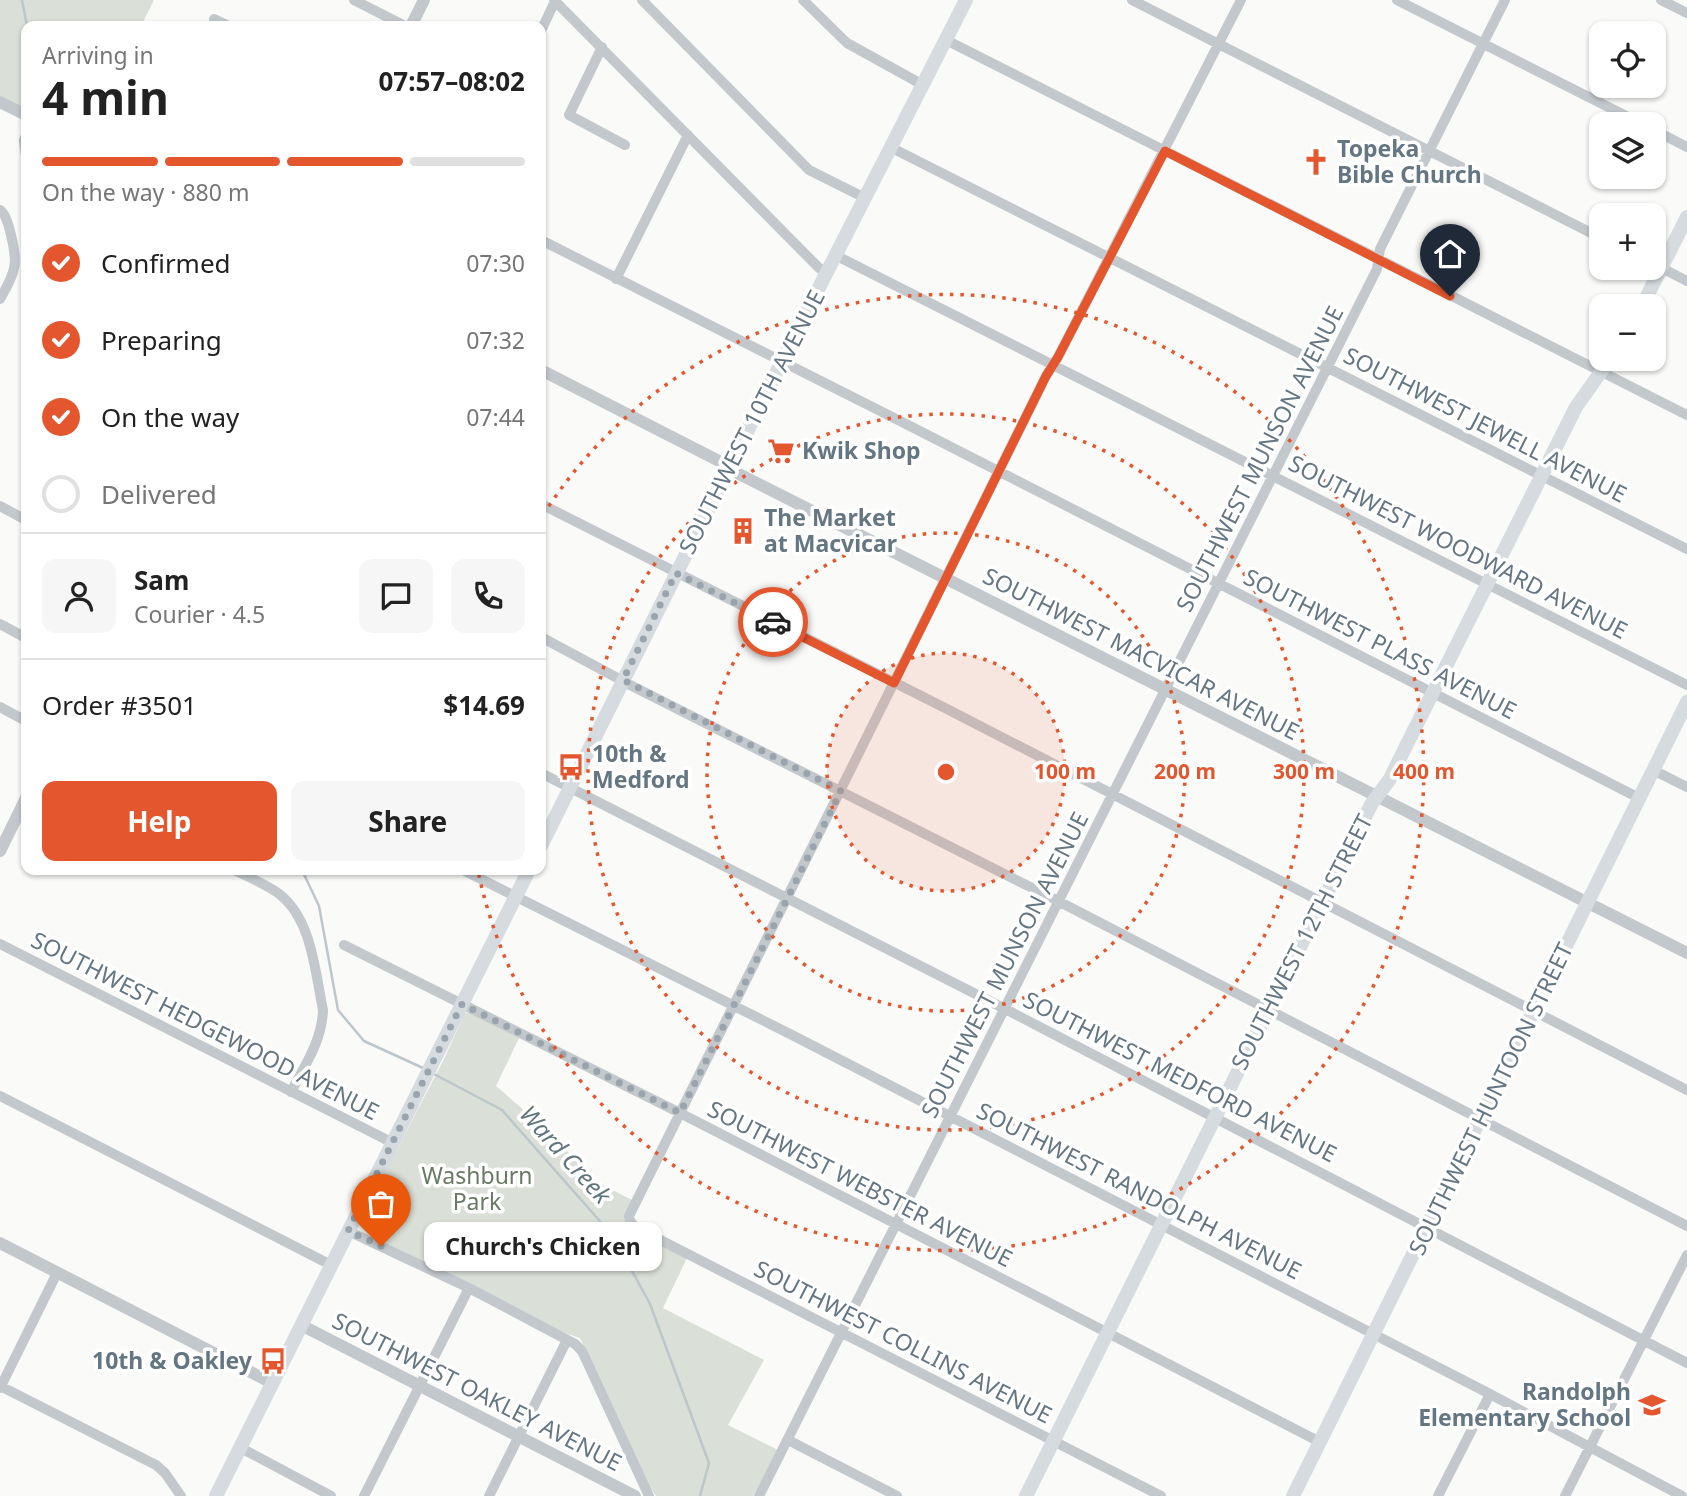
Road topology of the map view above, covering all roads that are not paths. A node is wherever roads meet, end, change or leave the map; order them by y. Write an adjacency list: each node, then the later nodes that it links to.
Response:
1 (354, 0): 15 (street)
2 (424, 0): 16 (street)
3 (642, 0): 33 (street)
4 (803, 0): 22 (street)
5 (966, 0): 18 (main road, SOUTHWEST 10TH AVENUE)
6 (1132, 0): 19 (street)
7 (1241, 0): 19 (street)
8 (1397, 0): 20 (street)
9 (1505, 0): 20 (street, SOUTHWEST MUNSON AVENUE)
10 (1661, 0): 12 (street)
11 (555, 1): 17 (street); 21 (street)
12 (1687, 13)
13 (214, 19): 14 (street)
14 (218, 21)
15 (395, 21)
16 (414, 21)
17 (546, 21)
18 (947, 40): 22 (main road, SOUTHWEST 10TH AVENUE); 32 (street)
19 (1219, 44): 31 (street); 32 (street)
20 (1483, 44): 25 (street); 31 (street, SOUTHWEST MUNSON AVENUE)
21 (602, 47): 26 (street); 28 (street)
22 (923, 85): 29 (main road, SOUTHWEST 10TH AVENUE)
23 (0, 102): 24 (street)
24 (21, 112)
25 (1618, 112)
26 (688, 135): 43 (street); 44 (street)
27 (1666, 136): 30 (street)
28 (625, 145)
29 (890, 147): 33 (main road, SOUTHWEST 10TH AVENUE); 40 (street, SOUTHWEST JEWELL AVENUE)
30 (1687, 147)
31 (1429, 150): 36 (street); 41 (street, SOUTHWEST MUNSON AVENUE)
32 (1165, 151): 40 (street); 41 (street)
33 (865, 198): 39 (main road, SOUTHWEST 10TH AVENUE)
34 (0, 210): 46 (street)
35 (1687, 217): 38 (main road)
36 (1589, 232)
37 (546, 243): 44 (street, SOUTHWEST PLASS AVENUE)
38 (1666, 252)
39 (835, 255): 43 (main road, SOUTHWEST 10TH AVENUE); 48 (street, SOUTHWEST WOODWARD AVENUE)
40 (1110, 258): 48 (street); 49 (street, SOUTHWEST JEWELL AVENUE)
41 (1378, 259): 49 (street, SOUTHWEST MUNSON AVENUE); 50 (street)
42 (1666, 270): 45 (street)
43 (827, 272): 47 (main road, SOUTHWEST 10TH AVENUE)
44 (616, 279): 47 (street, SOUTHWEST PLASS AVENUE)
45 (1687, 281)
46 (0, 299)
47 (781, 362): 53 (main road, SOUTHWEST 10TH AVENUE); 54 (street, SOUTHWEST PLASS AVENUE)
48 (1053, 365): 54 (street); 55 (street, SOUTHWEST WOODWARD AVENUE)
49 (1327, 367): 55 (street, SOUTHWEST MUNSON AVENUE); 56 (street, SOUTHWEST JEWELL AVENUE)
50 (1601, 372): 52 (street); 56 (main road, SOUTHWEST 12TH STREET)
51 (546, 373): 53 (street, SOUTHWEST MACVICAR AVENUE)
52 (1687, 415)
53 (729, 467): 61 (main road, SOUTHWEST 10TH AVENUE); 62 (street, SOUTHWEST MACVICAR AVENUE)
54 (999, 472): 62 (street); 64 (street, SOUTHWEST PLASS AVENUE)
55 (1274, 475): 63 (street, SOUTHWEST WOODWARD AVENUE); 64 (street, SOUTHWEST MUNSON AVENUE)
56 (1541, 475): 60 (street, SOUTHWEST JEWELL AVENUE); 63 (main road, SOUTHWEST 12TH STREET)
57 (0, 506): 59 (street)
58 (546, 507): 61 (street)
59 (21, 517)
60 (1687, 549)
61 (676, 573): 68 (main road, SOUTHWEST 10TH AVENUE); 69 (street)
62 (946, 579): 69 (street); 71 (street, SOUTHWEST MACVICAR AVENUE)
63 (1488, 583): 70 (street, SOUTHWEST WOODWARD AVENUE); 72 (main road, SOUTHWEST 12TH STREET)
64 (1220, 584): 71 (street, SOUTHWEST MUNSON AVENUE); 72 (street, SOUTHWEST PLASS AVENUE)
65 (0, 624): 66 (street)
66 (21, 635)
67 (546, 640): 68 (street)
68 (623, 680): 79 (main road, SOUTHWEST 10TH AVENUE); 80 (street)
69 (894, 683): 80 (street); 81 (street)
70 (1687, 685)
71 (1167, 691): 81 (street, SOUTHWEST MUNSON AVENUE); 82 (street, SOUTHWEST MACVICAR AVENUE)
72 (1433, 693): 82 (main road, SOUTHWEST 12TH STREET); 83 (street, SOUTHWEST PLASS AVENUE)
73 (1687, 702): 76 (main road, SOUTHWEST HUNTOON STREET)
74 (0, 707): 75 (street)
75 (21, 718)
76 (1653, 770): 78 (street); 83 (main road, SOUTHWEST HUNTOON STREET)
77 (546, 776): 79 (street, SOUTHWEST MEDFORD AVENUE)
78 (1687, 787)
79 (569, 788): 85 (main road, SOUTHWEST 10TH AVENUE); 92 (street, SOUTHWEST MEDFORD AVENUE)
80 (841, 791): 92 (street); 93 (street)
81 (1111, 796): 93 (street, SOUTHWEST MUNSON AVENUE); 94 (street)
82 (1376, 797): 94 (main road, SOUTHWEST 12TH STREET); 95 (street, SOUTHWEST MACVICAR AVENUE)
83 (1639, 798): 95 (main road, SOUTHWEST HUNTOON STREET)
84 (21, 806): 86 (street)
85 (546, 836)
86 (3, 837): 87 (street)
87 (0, 851)
88 (243, 875): 105 (street)
89 (473, 875): 91 (street, SOUTHWEST RANDOLPH AVENUE)
90 (527, 875): 91 (main road)
91 (516, 897): 99 (main road); 100 (street, SOUTHWEST RANDOLPH AVENUE)
92 (788, 898): 100 (street); 101 (street, SOUTHWEST MEDFORD AVENUE)
93 (1058, 901): 101 (street, SOUTHWEST MUNSON AVENUE); 102 (street)
94 (1322, 902): 102 (main road, SOUTHWEST 12TH STREET); 103 (street)
95 (1588, 902): 98 (street, SOUTHWEST MACVICAR AVENUE); 103 (main road, SOUTHWEST HUNTOON STREET)
96 (0, 944): 105 (street, SOUTHWEST HEDGEWOOD AVENUE)
97 (344, 945): 99 (street, SOUTHWEST WEBSTER AVENUE)
98 (1687, 953)
99 (462, 1004): 107 (street, SOUTHWEST WEBSTER AVENUE); 111 (main road)
100 (734, 1005): 107 (street); 108 (street, SOUTHWEST RANDOLPH AVENUE)
101 (1004, 1008): 108 (street, SOUTHWEST MUNSON AVENUE); 109 (street, SOUTHWEST MEDFORD AVENUE)
102 (1268, 1009): 109 (main road, SOUTHWEST 12TH STREET); 110 (street)
103 (1534, 1012): 104 (street); 110 (main road, SOUTHWEST HUNTOON STREET)
104 (1687, 1090)
105 (291, 1092): 111 (street, SOUTHWEST HEDGEWOOD AVENUE)
106 (0, 1096): 119 (street)
107 (680, 1113): 112 (street, SOUTHWEST WEBSTER AVENUE); 123 (street, SOUTHWEST COLLINS AVENUE)
108 (950, 1116): 112 (street, SOUTHWEST MUNSON AVENUE); 113 (street, SOUTHWEST RANDOLPH AVENUE)
109 (1214, 1117): 113 (main road, SOUTHWEST 12TH STREET); 114 (street, SOUTHWEST MEDFORD AVENUE)
110 (1480, 1119): 114 (main road, SOUTHWEST HUNTOON STREET); 115 (street)
111 (393, 1143): 116 (main road)
112 (896, 1223): 123 (street, SOUTHWEST MUNSON AVENUE); 124 (street, SOUTHWEST WEBSTER AVENUE)
113 (1161, 1224): 124 (main road, SOUTHWEST 12TH STREET); 125 (street, SOUTHWEST RANDOLPH AVENUE)
114 (1427, 1226): 125 (main road, SOUTHWEST HUNTOON STREET); 127 (street, SOUTHWEST MEDFORD AVENUE)
115 (1687, 1226)
116 (348, 1231): 119 (main road); 121 (street)
117 (0, 1243): 120 (street)
118 (1687, 1255): 127 (street)
119 (331, 1265): 122 (main road)
120 (57, 1273): 129 (street); 131 (street)
121 (469, 1288): 126 (street); 130 (street)
122 (301, 1325): 129 (main road); 130 (street, SOUTHWEST OAKLEY AVENUE)
123 (842, 1332): 134 (street, SOUTHWEST MUNSON AVENUE); 135 (street, SOUTHWEST COLLINS AVENUE)
124 (1107, 1333): 135 (main road, SOUTHWEST 12TH STREET); 136 (street, SOUTHWEST WEBSTER AVENUE)
125 (1374, 1334): 132 (street, SOUTHWEST RANDOLPH AVENUE); 136 (main road, SOUTHWEST HUNTOON STREET)
126 (567, 1340): 133 (street); 145 (street)
127 (1644, 1341): 128 (street, SOUTHWEST MEDFORD AVENUE); 138 (street)
128 (1687, 1363)
129 (272, 1383): 137 (main road)
130 (419, 1386): 133 (street, SOUTHWEST OAKLEY AVENUE); 143 (street)
131 (0, 1387): 140 (street)
132 (1490, 1394): 138 (street, SOUTHWEST RANDOLPH AVENUE); 151 (street)
133 (519, 1437): 139 (street, SOUTHWEST OAKLEY AVENUE); 144 (street)
134 (788, 1440): 146 (street, SOUTHWEST MUNSON AVENUE); 147 (street)
135 (1054, 1441): 148 (main road, SOUTHWEST 12TH STREET); 149 (street, SOUTHWEST COLLINS AVENUE)
136 (1320, 1442): 150 (main road, SOUTHWEST HUNTOON STREET)
137 (241, 1448): 141 (main road); 142 (street)
138 (1591, 1448): 152 (street); 153 (street, SOUTHWEST RANDOLPH AVENUE)
139 (629, 1495)
140 (181, 1496)
141 (216, 1496)
142 (331, 1496)
143 (364, 1496)
144 (489, 1496)
145 (649, 1496)
146 (759, 1496)
147 (897, 1496)
148 (1026, 1496)
149 (1161, 1496)
150 (1293, 1496)
151 (1438, 1496)
152 (1565, 1496)
153 (1680, 1496)

